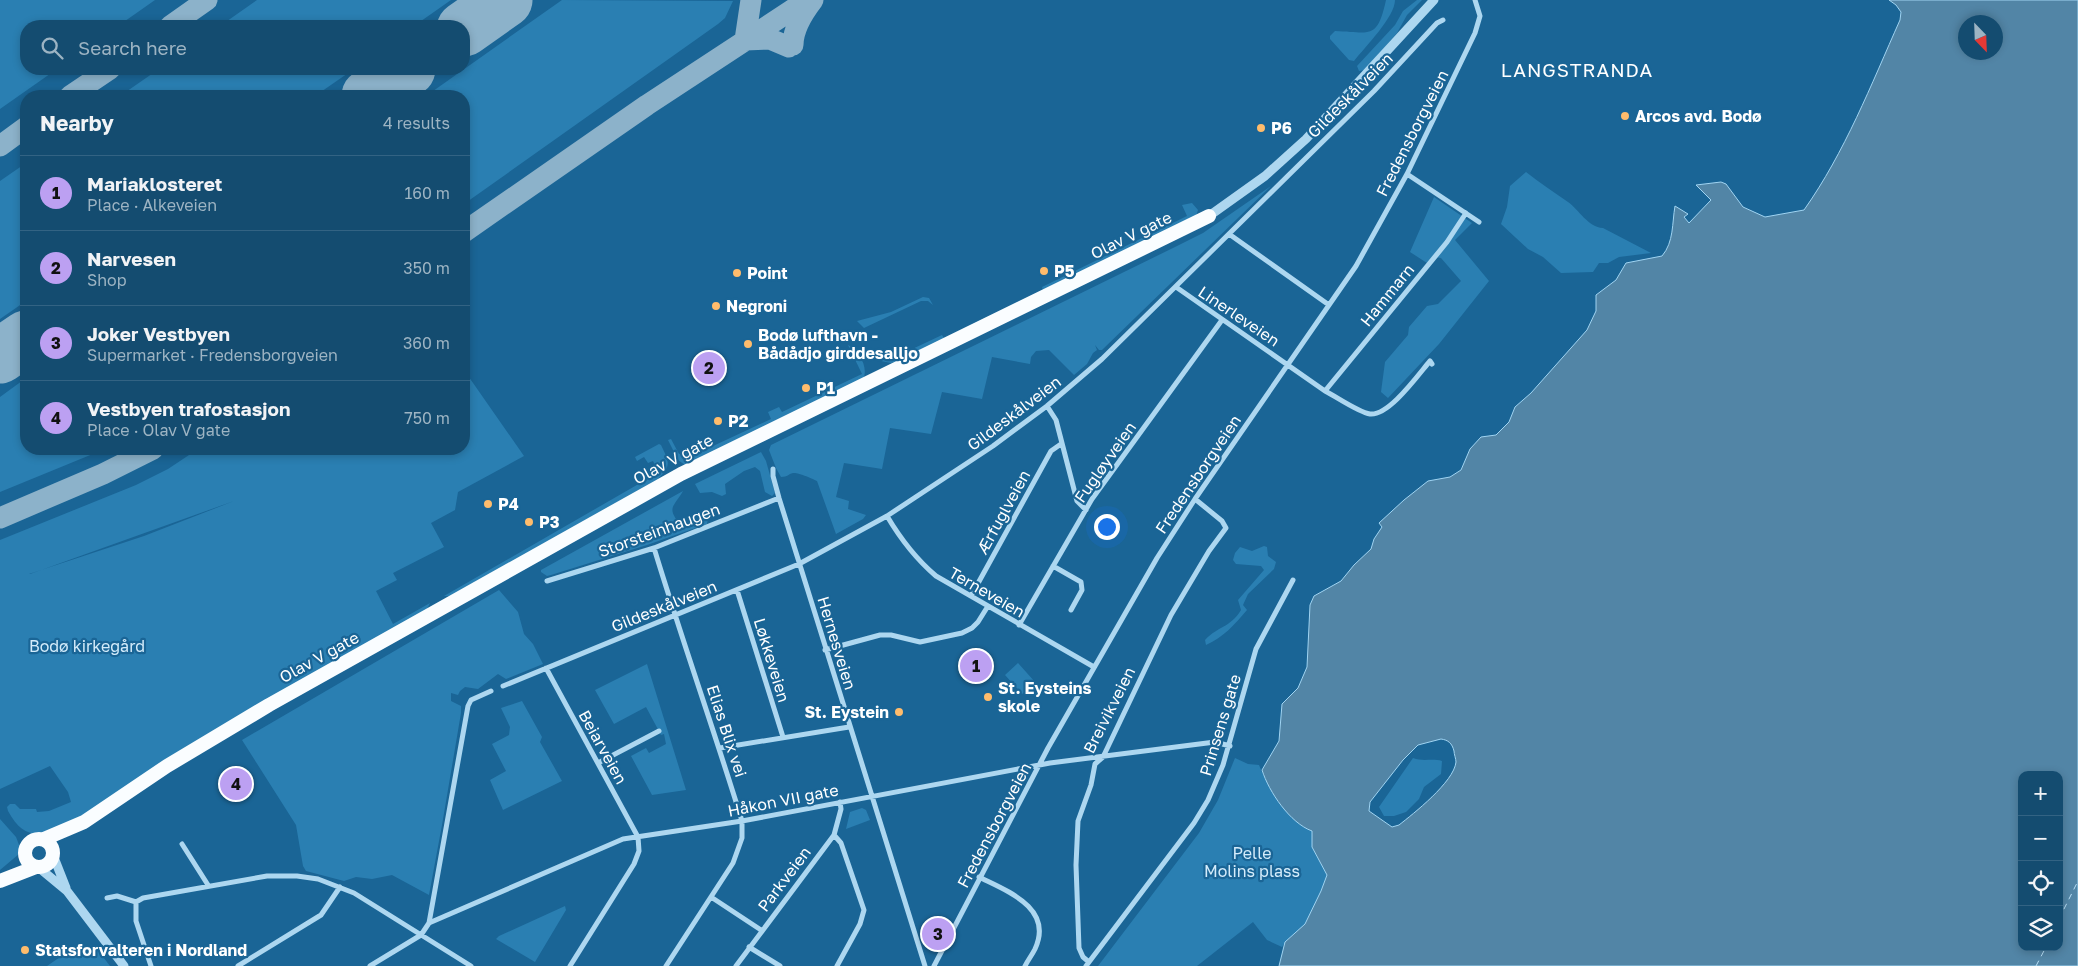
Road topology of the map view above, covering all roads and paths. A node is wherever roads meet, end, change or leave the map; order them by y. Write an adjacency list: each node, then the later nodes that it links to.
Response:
1 (1434, 0): 6 (street, Olav V gate)
2 (1475, 0): 4 (street, Fredensborgveien)
3 (1443, 20): 8 (street, Gildeskålveien)
4 (1407, 174): 5 (street); 10 (street, Fredensborgveien)
5 (1466, 213): 7 (street); 14 (street, Hammarn)
6 (1209, 216): 52 (highway, Olav V gate)
7 (1479, 222)
8 (1229, 234): 9 (street, Gildeskålveien); 10 (street)
9 (1176, 287): 11 (street, Linerleveien); 15 (street, Gildeskålveien)
10 (1329, 304): 13 (street, Fredensborgveien)
11 (1222, 320): 13 (street, Linerleveien); 20 (street, Fugløyveien)
12 (1432, 364): 14 (street)
13 (1288, 365): 14 (street); 19 (street, Fredensborgveien)
14 (1325, 391)
15 (1047, 406): 16 (street); 21 (street, Gildeskålveien)
16 (1061, 444): 20 (street); 28 (street, Ærfuglveien)
17 (773, 469): 18 (street, Hernesveien)
18 (779, 498): 22 (street, Storsteinhaugen); 23 (street, Hernesveien)
19 (1195, 499): 34 (street, Fredensborgveien); 43 (street, Breivikveien)
20 (1086, 510): 24 (street, Fugløyveien)
21 (887, 516): 23 (street, Gildeskålveien); 28 (street, Terneveien)
22 (654, 548): 26 (street, Storsteinhaugen); 31 (street, Elias Blix vei)
23 (799, 564): 27 (street, Gildeskålveien); 33 (street, Hernesveien)
24 (1054, 566): 30 (street); 32 (street, Fugløyveien)
25 (1293, 580): 41 (street, Prinsens gate)
26 (547, 581)
27 (737, 590): 31 (street, Gildeskålveien); 40 (street, Løkkeveien)
28 (971, 596): 29 (street, Terneveien)
29 (988, 606): 32 (street, Terneveien); 33 (street)
30 (1071, 610)
31 (675, 615): 35 (street, Gildeskålveien); 42 (street, Elias Blix vei)
32 (1019, 625): 34 (street, Terneveien)
33 (826, 650): 38 (street, Hernesveien)
34 (1094, 667): 45 (street, Fredensborgveien)
35 (546, 668): 36 (street, Gildeskålveien); 44 (street, Beiarveien)
36 (503, 686)
37 (491, 691): 64 (street)
38 (849, 727): 40 (street); 46 (street, Hernesveien)
39 (658, 731): 44 (street)
40 (783, 737): 42 (street)
41 (1230, 746): 43 (street, Håkon VII gate); 68 (street, Prinsens gate)
42 (720, 748): 48 (street, Elias Blix vei)
43 (1102, 757): 45 (street, Håkon VII gate); 68 (street, Breivikveien)
44 (598, 763): 50 (street, Beiarveien)
45 (1040, 766): 46 (street, Håkon VII gate); 56 (street, Fredensborgveien)
46 (872, 796): 47 (street, Håkon VII gate); 79 (street, Hernesveien)
47 (840, 802): 48 (street, Håkon VII gate); 49 (street, Parkveien)
48 (742, 821): 50 (street, Håkon VII gate); 61 (street, Elias Blix vei)
49 (834, 834): 65 (street, Parkveien); 78 (street)
50 (638, 837): 64 (street, Håkon VII gate); 74 (street)
51 (182, 844): 58 (street)
52 (50, 848): 53 (highway, Olav V gate); 54 (highway, Olav V gate); 60 (street)
53 (24, 856): 54 (highway); 55 (highway, Olav V gate)
54 (37, 867): 57 (highway, Olav V gate); 60 (street)
55 (0, 872)
56 (979, 877): 80 (street, Fredensborgveien); 81 (street)
57 (0, 880)
58 (208, 885): 59 (street); 63 (street)
59 (340, 887): 66 (street); 71 (street)
60 (68, 891): 69 (street)
61 (712, 897): 65 (street); 75 (street, Elias Blix vei)
62 (107, 898): 63 (street)
63 (136, 902): 70 (street)
64 (429, 923): 66 (street)
65 (761, 930): 67 (street, Parkveien)
66 (421, 935): 72 (street); 73 (street)
67 (749, 947): 76 (street, Parkveien); 77 (street)
68 (1088, 964)
69 (124, 966)
70 (151, 966)
71 (238, 966)
72 (370, 966)
73 (471, 966)
74 (570, 966)
75 (666, 966)
76 (736, 966)
77 (780, 966)
78 (837, 966)
79 (925, 966)
80 (934, 966)
81 (1025, 966)

